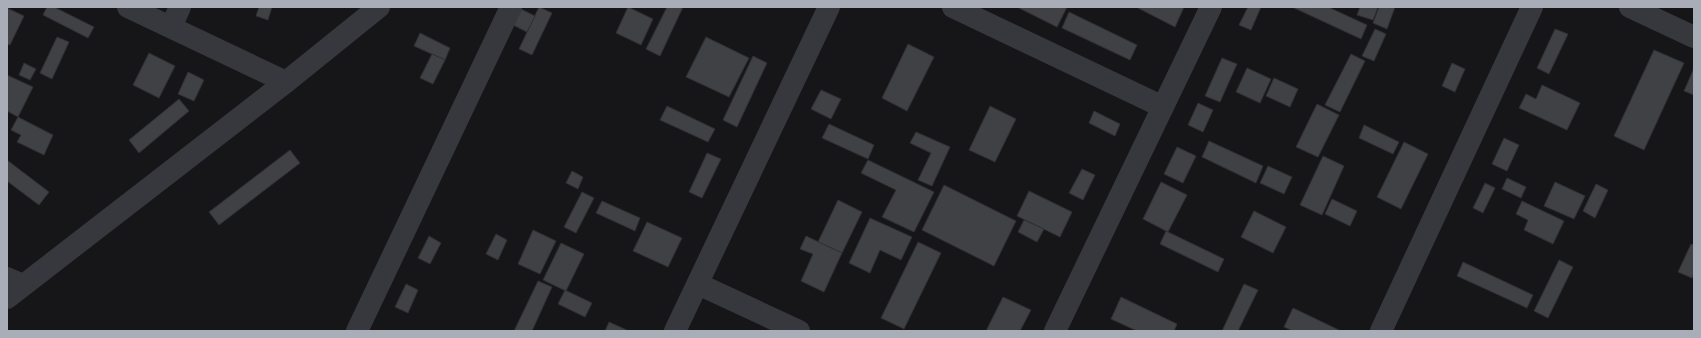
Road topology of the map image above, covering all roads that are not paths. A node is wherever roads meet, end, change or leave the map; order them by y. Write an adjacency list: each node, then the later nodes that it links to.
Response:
1 (128, 7): 10 (street)
2 (180, 7): 10 (street)
3 (379, 7): 12 (street)
4 (511, 7): 16 (street)
5 (829, 7): 14 (street)
6 (953, 7): 13 (street)
7 (1211, 7): 13 (street)
8 (1532, 7): 20 (street)
9 (1630, 7): 11 (street)
10 (170, 27): 12 (street)
11 (1694, 37)
12 (286, 82): 15 (street)
13 (1163, 107): 19 (street)
14 (698, 284): 17 (street); 18 (street)
15 (12, 287)
16 (357, 331)
17 (676, 331)
18 (799, 331)
19 (1055, 331)
20 (1381, 331)

